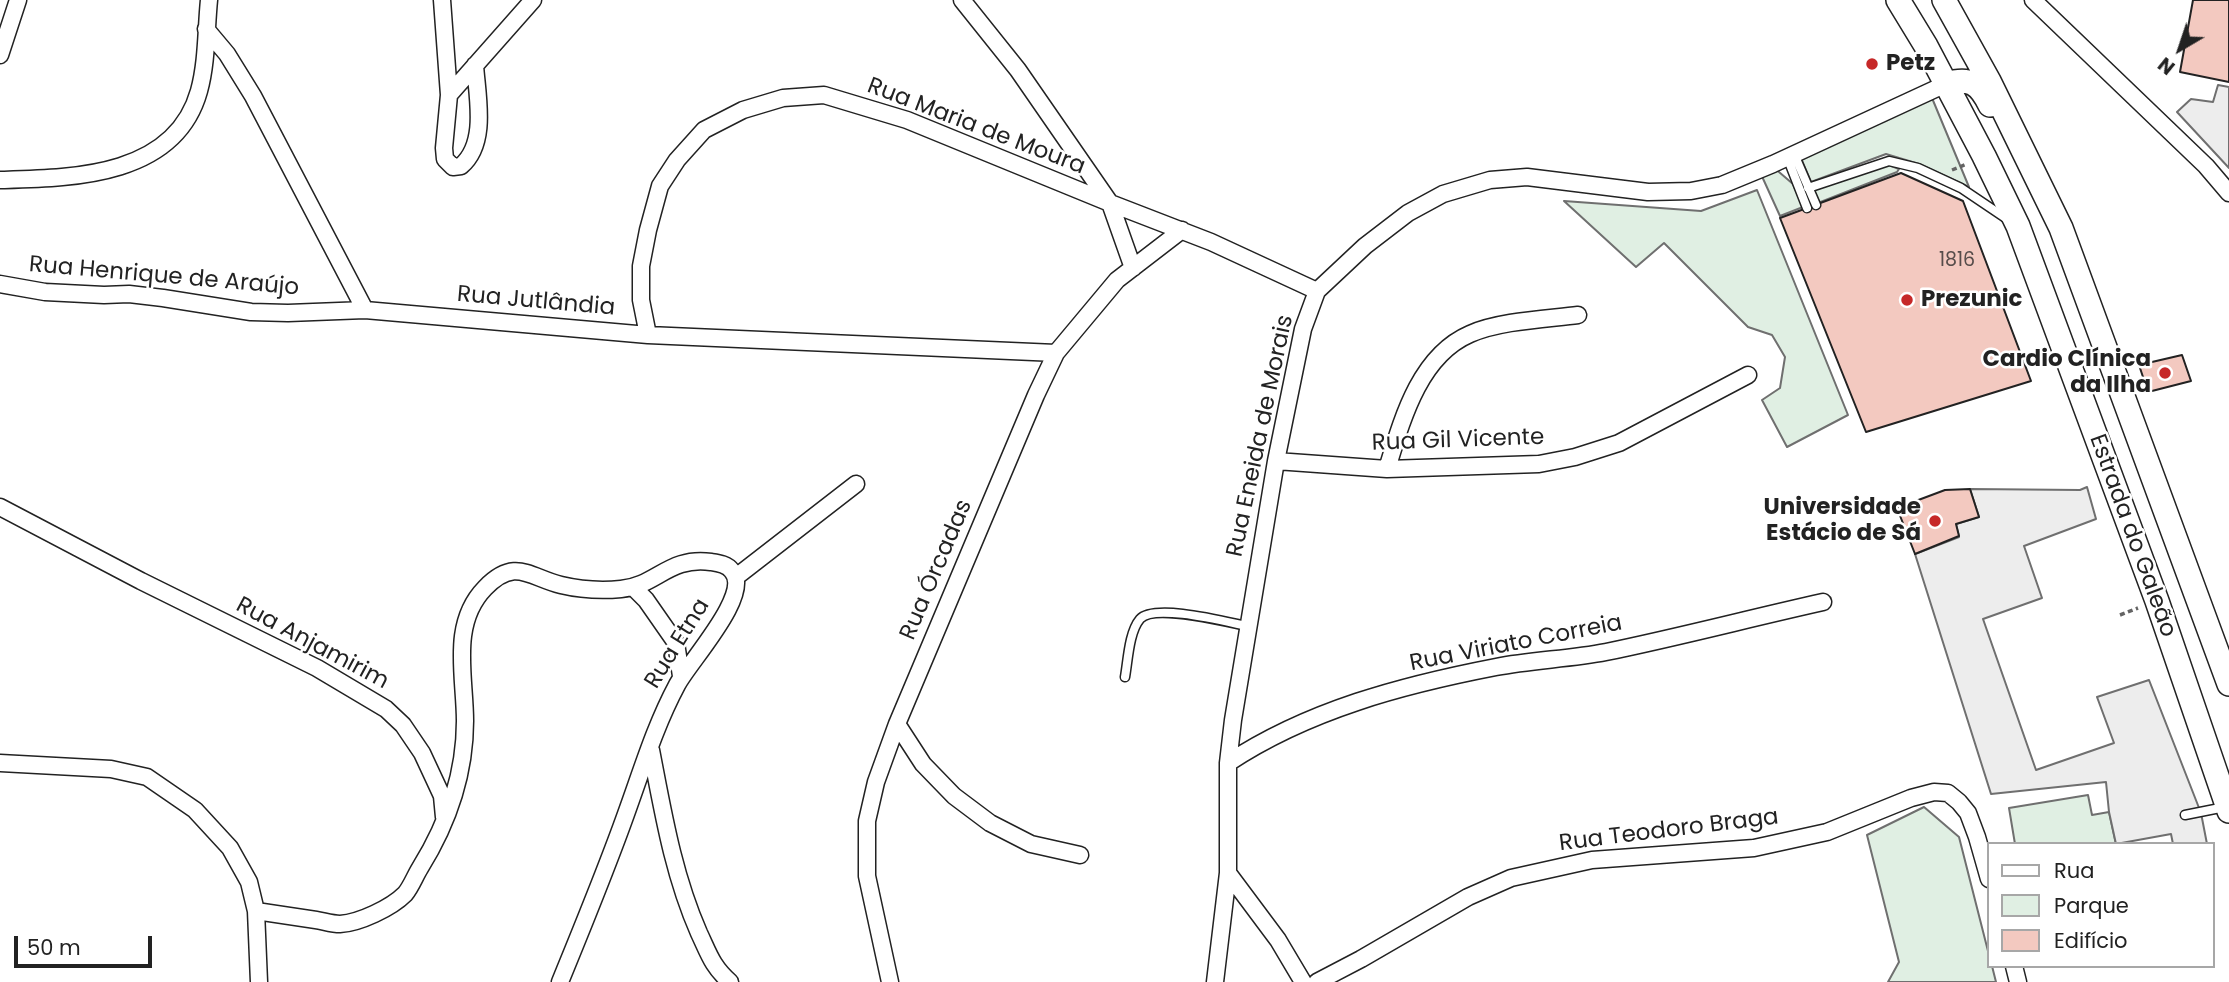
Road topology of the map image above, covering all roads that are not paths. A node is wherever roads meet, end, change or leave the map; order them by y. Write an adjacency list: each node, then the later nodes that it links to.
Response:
1 (18, 0): 10 (street)
2 (209, 0): 9 (street)
3 (442, 0): 13 (street)
4 (533, 0): 11 (street)
5 (962, 0): 18 (street)
6 (1898, 0): 12 (main road, Estrada do Galeão)
7 (1944, 0): 20 (main road, Estrada do Galeão)
8 (2034, 0): 17 (street)
9 (206, 29): 15 (street); 25 (street)
10 (0, 55)
11 (475, 65): 13 (street); 13 (street)
12 (1946, 84): 14 (street, Rua Eneida de Morais); 19 (main road, Estrada do Galeão); 20 (main road)
13 (449, 95)
14 (1791, 155): 16 (lane); 16 (lane); 24 (street, Rua Eneida de Morais)
15 (0, 180)
16 (1808, 188): 19 (lane)
17 (2229, 193)
18 (1110, 203): 21 (street, Rua Maria de Moura); 22 (street); 27 (street, Rua Maria de Moura)
19 (2018, 226): 45 (main road, Estrada do Galeão)
20 (2061, 228): 40 (main road, Estrada do Galeão)
21 (1182, 230): 22 (street, Rua Órcadas); 24 (street, Rua Maria de Moura)
22 (1133, 268): 28 (street, Rua Órcadas)
23 (0, 284): 25 (street, Rua Henrique de Araújo)
24 (1317, 290): 30 (street, Rua Eneida de Morais)
25 (365, 310): 27 (street, Rua Jutlândia)
26 (1578, 315): 31 (street)
27 (648, 335): 28 (street, Rua Jutlândia)
28 (1056, 353): 41 (street, Rua Órcadas)
29 (1748, 375): 31 (street, Rua Gil Vicente)
30 (1276, 461): 31 (street, Rua Gil Vicente); 37 (street, Rua Eneida de Morais)
31 (1387, 468)
32 (856, 484): 34 (street)
33 (0, 508): 47 (street, Rua Anjamirim)
34 (736, 577): 35 (street, Rua Etna); 38 (street, Rua Etna)
35 (634, 588): 38 (street); 47 (street, Rua Etna)
36 (1823, 602): 43 (street, Rua Viriato Correia)
37 (1247, 626): 39 (lane); 43 (street, Rua Eneida de Morais)
38 (681, 676): 42 (street, Rua Etna)
39 (1125, 677)
40 (2229, 684)
41 (897, 724): 48 (street); 55 (street, Rua Órcadas)
42 (650, 748): 52 (street); 54 (street, Rua Etna)
43 (1228, 762): 49 (street, Rua Eneida de Morais)
44 (0, 763): 51 (street)
45 (2228, 809): 46 (lane)
46 (2185, 816)
47 (444, 823): 51 (street)
48 (1080, 855)
49 (1228, 873): 56 (street, Rua Eneida de Morais); 57 (street)
50 (1988, 875): 58 (street, Rua Teodoro Braga)
51 (256, 911): 53 (street)
52 (727, 981)
53 (259, 982)
54 (560, 982)
55 (890, 982)
56 (1215, 982)
57 (1303, 982)
58 (1317, 982)

